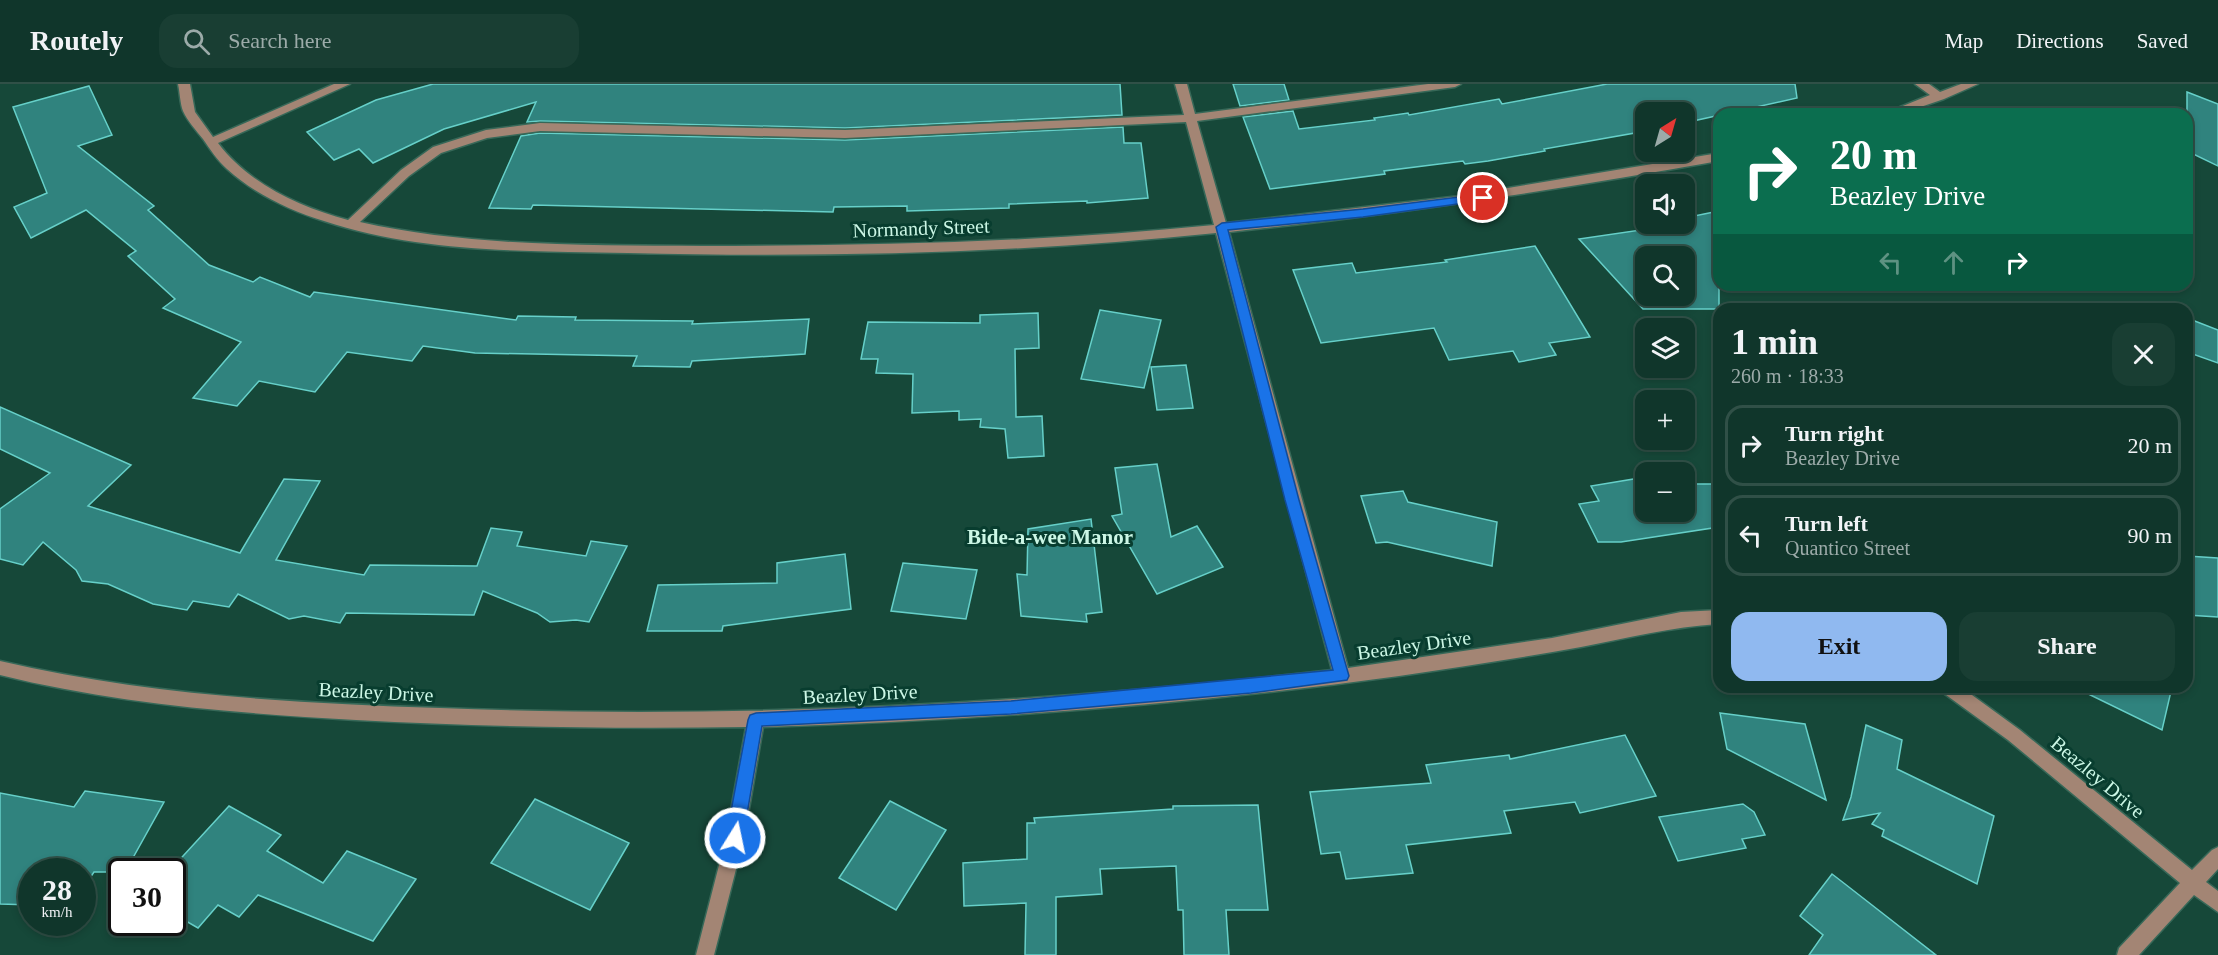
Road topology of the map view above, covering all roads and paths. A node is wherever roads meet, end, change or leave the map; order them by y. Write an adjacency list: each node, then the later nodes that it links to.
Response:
1 (184, 84): 10 (street, Normandy Street)
2 (344, 84): 10 (street)
3 (1181, 84): 9 (street)
4 (1455, 84): 9 (street)
5 (1921, 84): 7 (street)
6 (1972, 84): 7 (street)
7 (1940, 97): 8 (street)
8 (1907, 108)
9 (1191, 118): 12 (street); 13 (street)
10 (211, 142): 12 (street, Normandy Street)
11 (1713, 158): 13 (street, Normandy Street)
12 (351, 224): 13 (street, Normandy Street)
13 (1222, 227): 16 (street)
14 (1713, 617): 16 (street, Beazley Drive)
15 (0, 668): 18 (street, Beazley Drive)
16 (1342, 676): 18 (street, Beazley Drive)
17 (1956, 693): 20 (street, Beazley Drive)
18 (756, 720): 22 (street)
19 (2218, 856): 20 (street)
20 (2193, 883): 21 (street, Beazley Drive); 23 (street)
21 (2218, 903)
22 (705, 955)
23 (2126, 955)

